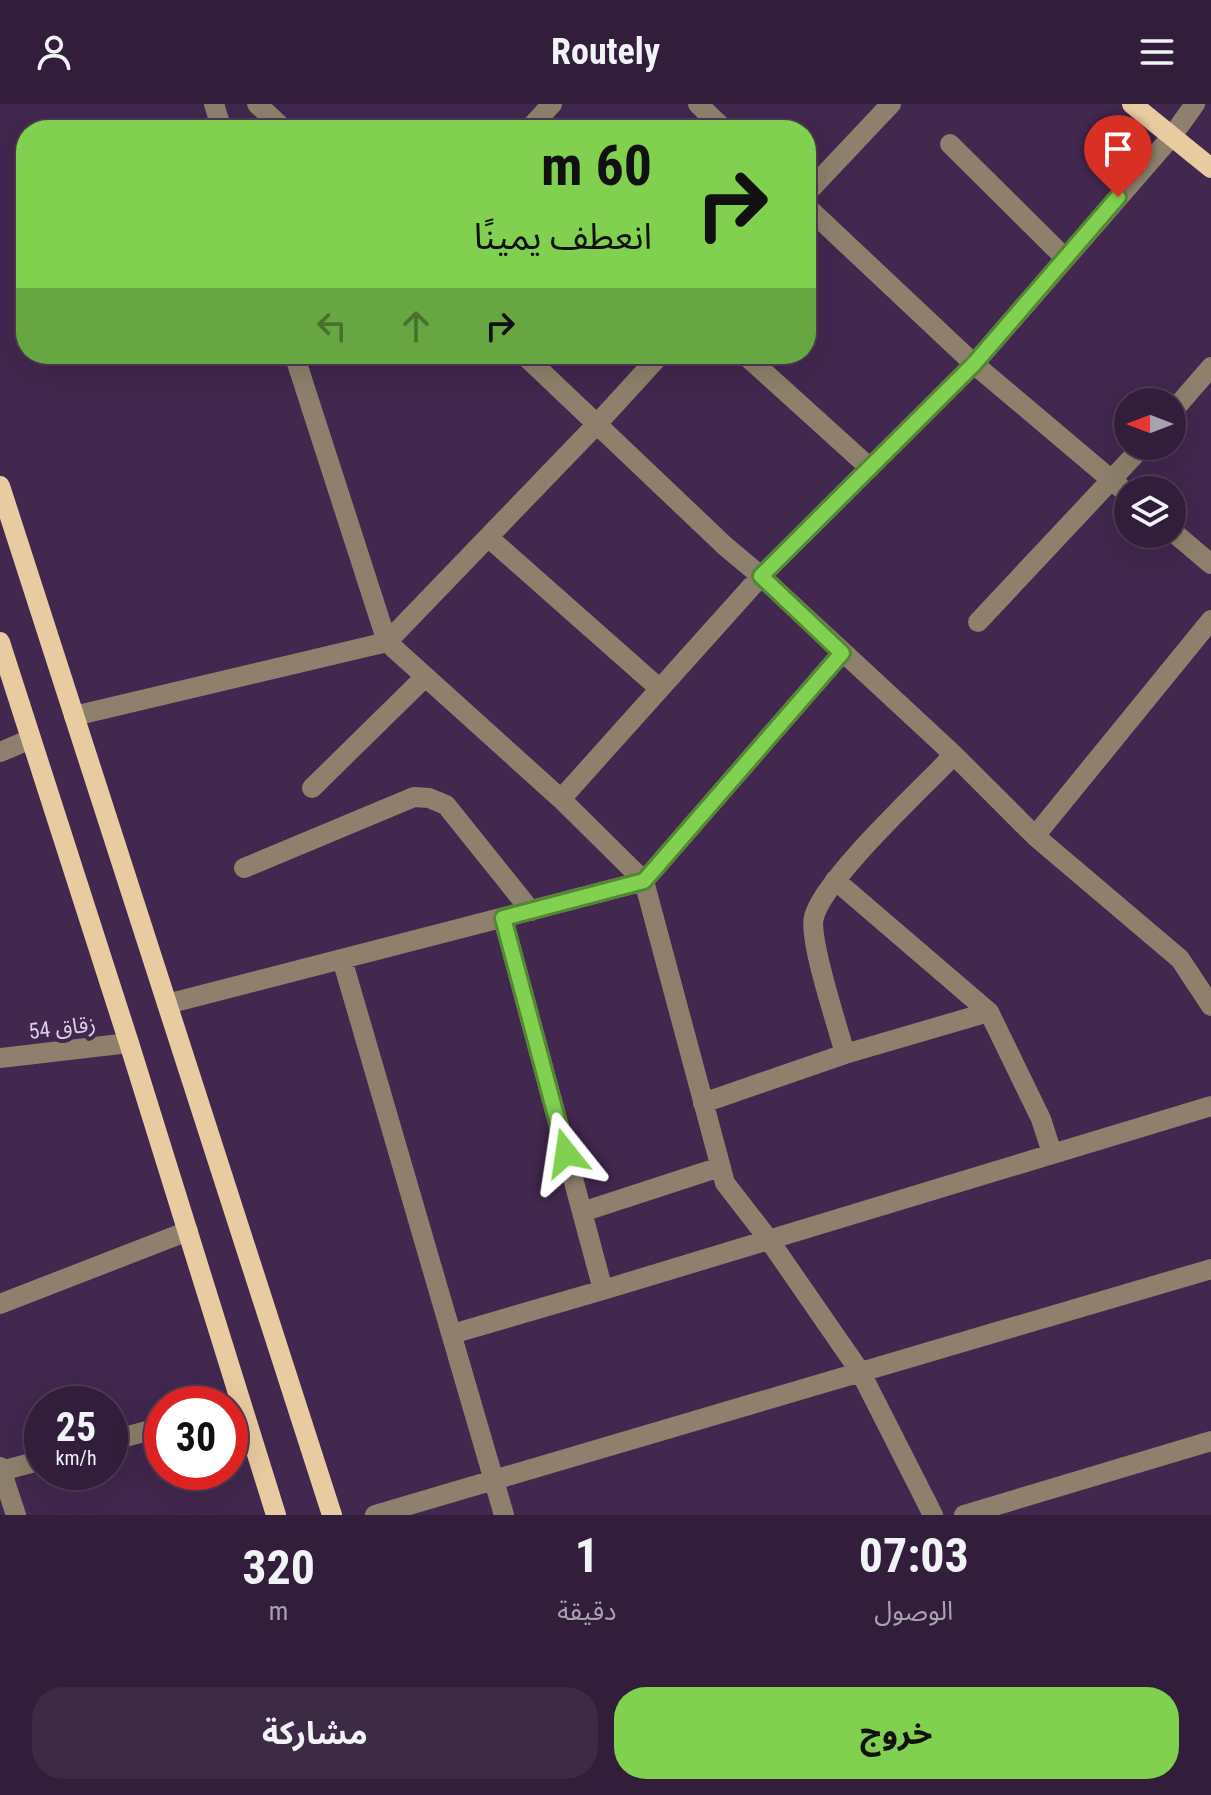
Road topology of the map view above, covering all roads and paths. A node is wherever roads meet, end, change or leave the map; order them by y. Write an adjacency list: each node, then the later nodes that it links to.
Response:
1 (257, 104): 7 (street)
2 (552, 104): 8 (street)
3 (698, 104): 9 (street)
4 (891, 104): 13 (street)
5 (1132, 104): 10 (main road)
6 (1195, 104): 10 (street)
7 (274, 120)
8 (537, 120)
9 (715, 120)
10 (1172, 136): 12 (main road); 15 (street)
11 (950, 144): 15 (street)
12 (1211, 168)
13 (816, 183)
14 (816, 215): 20 (street)
15 (1065, 258): 20 (street)
16 (297, 364): 35 (street)
17 (534, 364): 23 (street)
18 (652, 364): 23 (street)
19 (755, 364): 24 (street)
20 (974, 364): 24 (street); 25 (street)
21 (1211, 367): 22 (street)
22 (1186, 396)
23 (597, 424): 28 (street); 31 (street)
24 (870, 468): 31 (street)
25 (1114, 483)
26 (0, 486): 39 (main road)
27 (1114, 494): 33 (street)
28 (488, 537): 35 (street); 38 (street)
29 (1186, 543): 30 (street)
30 (1211, 564)
31 (761, 576): 36 (street); 38 (street)
32 (1211, 620): 45 (street)
33 (978, 622)
34 (0, 642): 40 (main road)
35 (387, 642): 37 (street); 39 (street)
36 (842, 653): 42 (street); 48 (street)
37 (425, 677): 43 (street); 44 (street)
38 (660, 689): 44 (street)
39 (74, 716): 52 (main road)
40 (31, 739): 41 (street); 55 (main road)
41 (0, 752)
42 (952, 753): 45 (street); 47 (street)
43 (312, 788)
44 (561, 799): 48 (street)
45 (1035, 836): 53 (street)
46 (244, 868): 49 (street)
47 (835, 880): 54 (street); 56 (street)
48 (644, 881): 49 (street); 58 (street)
49 (531, 911): 50 (street)
50 (503, 918): 51 (street); 62 (street)
51 (342, 959): 52 (street); 68 (street)
52 (167, 1004): 78 (main road)
53 (1211, 1006)
54 (989, 1012): 56 (street); 60 (street)
55 (129, 1043): 57 (street, زقاق 54); 63 (main road)
56 (845, 1054): 58 (street)
57 (0, 1058)
58 (703, 1103): 61 (street)
59 (1211, 1106): 60 (street)
60 (1052, 1153): 64 (street)
61 (720, 1167): 62 (street); 64 (street)
62 (582, 1212): 66 (street)
63 (188, 1231): 67 (street); 70 (main road)
64 (769, 1240): 66 (street); 69 (street)
65 (1211, 1269): 69 (street)
66 (603, 1290): 68 (street)
67 (0, 1304)
68 (452, 1334): 75 (street)
69 (861, 1373): 75 (street); 81 (street)
70 (230, 1386)
71 (248, 1439): 77 (main road)
72 (1211, 1441): 82 (street)
73 (24, 1464): 74 (street)
74 (1, 1469): 76 (street)
75 (495, 1479): 79 (street); 80 (street)
76 (16, 1515)
77 (276, 1515)
78 (332, 1515)
79 (375, 1515)
80 (504, 1515)
81 (933, 1515)
82 (964, 1515)

